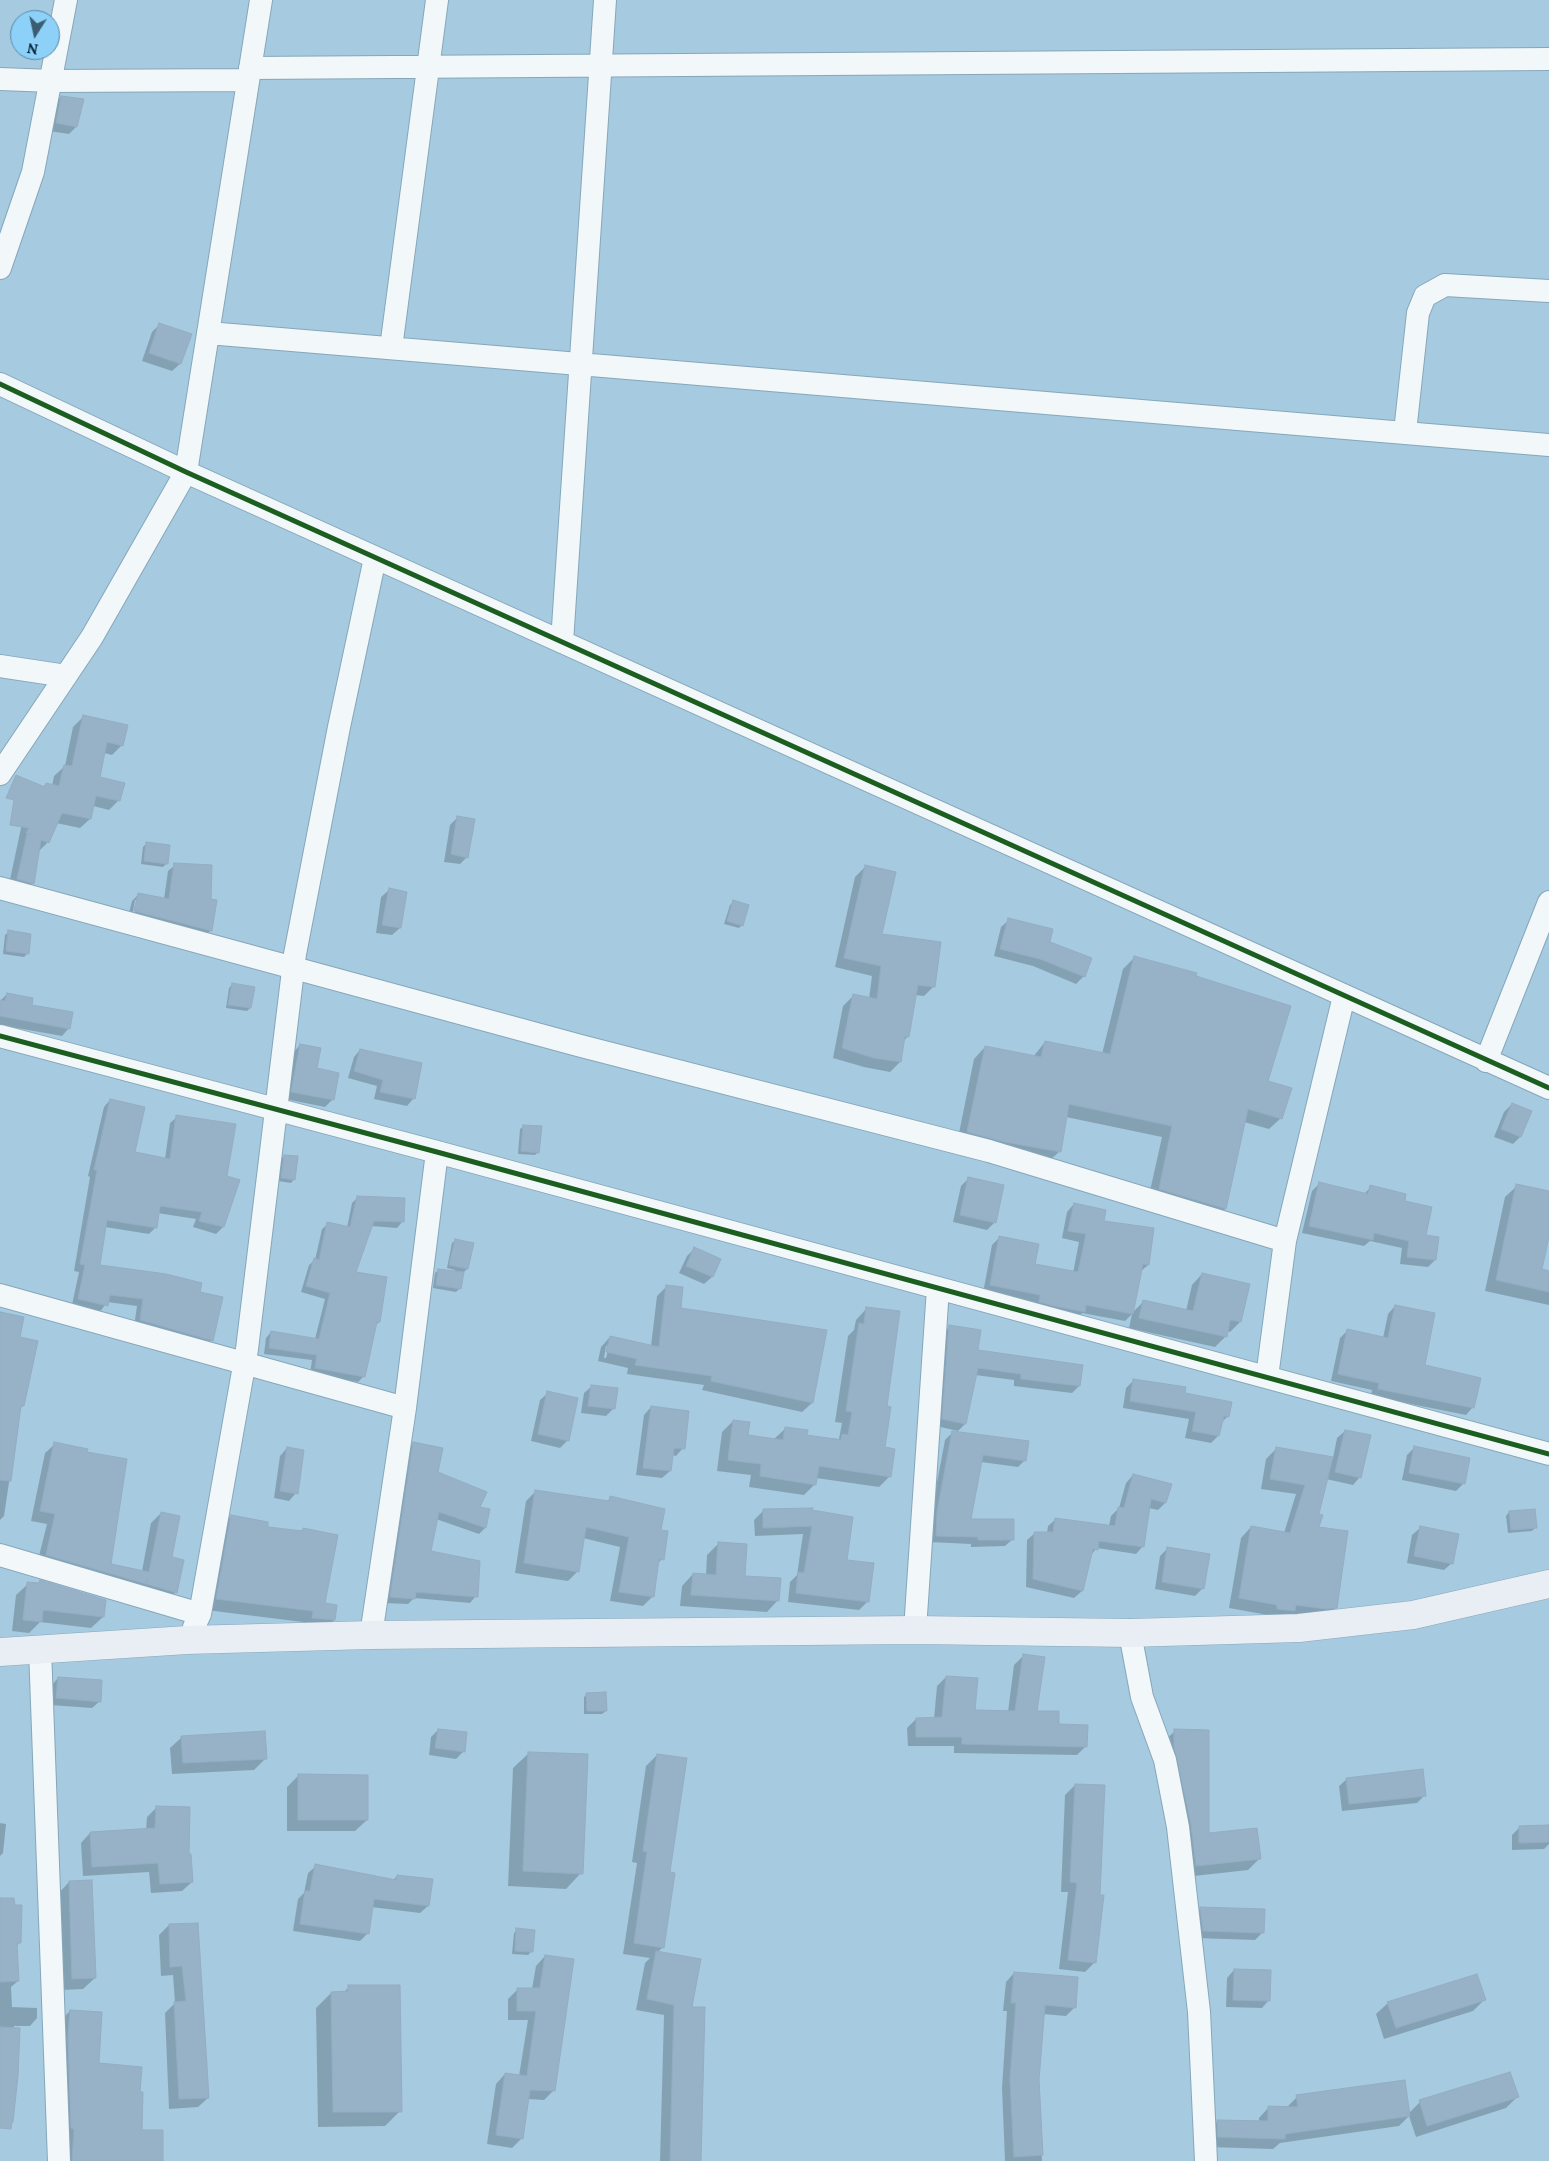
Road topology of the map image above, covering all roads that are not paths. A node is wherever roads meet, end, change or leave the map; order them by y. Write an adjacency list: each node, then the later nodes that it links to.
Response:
1 (66, 0): 10 (street)
2 (261, 0): 8 (street)
3 (437, 0): 7 (street)
4 (605, 0): 6 (street)
5 (1549, 59): 6 (street)
6 (600, 66): 7 (street); 15 (street)
7 (428, 67): 8 (street); 14 (street)
8 (249, 74): 10 (street); 13 (street)
9 (0, 79): 10 (street)
10 (52, 81): 11 (street)
11 (0, 268)
12 (1549, 291): 17 (street)
13 (208, 333): 14 (street); 19 (street)
14 (390, 348): 15 (street)
15 (580, 364): 17 (street); 21 (street)
16 (0, 384): 19 (street)
17 (1406, 432): 18 (street)
18 (1549, 445)
19 (186, 472): 20 (street); 23 (street)
20 (375, 558): 21 (street); 27 (street)
21 (562, 642): 28 (street)
22 (0, 666): 23 (street)
23 (66, 676): 24 (street)
24 (0, 774)
25 (0, 888): 27 (street)
26 (1549, 902): 30 (street)
27 (293, 967): 32 (street); 34 (street)
28 (1344, 996): 30 (street); 34 (street)
29 (0, 1036): 32 (street)
30 (1486, 1061): 31 (street)
31 (1549, 1088)
32 (277, 1108): 33 (street); 37 (street)
33 (437, 1152): 35 (street); 39 (street)
34 (1285, 1242): 38 (street)
35 (938, 1288): 38 (street); 44 (street)
36 (0, 1295): 37 (street)
37 (245, 1363): 39 (street); 43 (street)
38 (1267, 1377): 40 (street)
39 (404, 1408): 46 (street)
40 (1549, 1454)
41 (0, 1554): 43 (street)
42 (1549, 1584): 45 (main road)
43 (200, 1614): 47 (street)
44 (915, 1630): 45 (main road); 46 (main road)
45 (1130, 1633): 51 (street)
46 (371, 1635): 47 (main road)
47 (187, 1640): 48 (main road)
48 (40, 1649): 49 (main road); 50 (street)
49 (0, 1652)
50 (59, 2161)
51 (1206, 2161)

